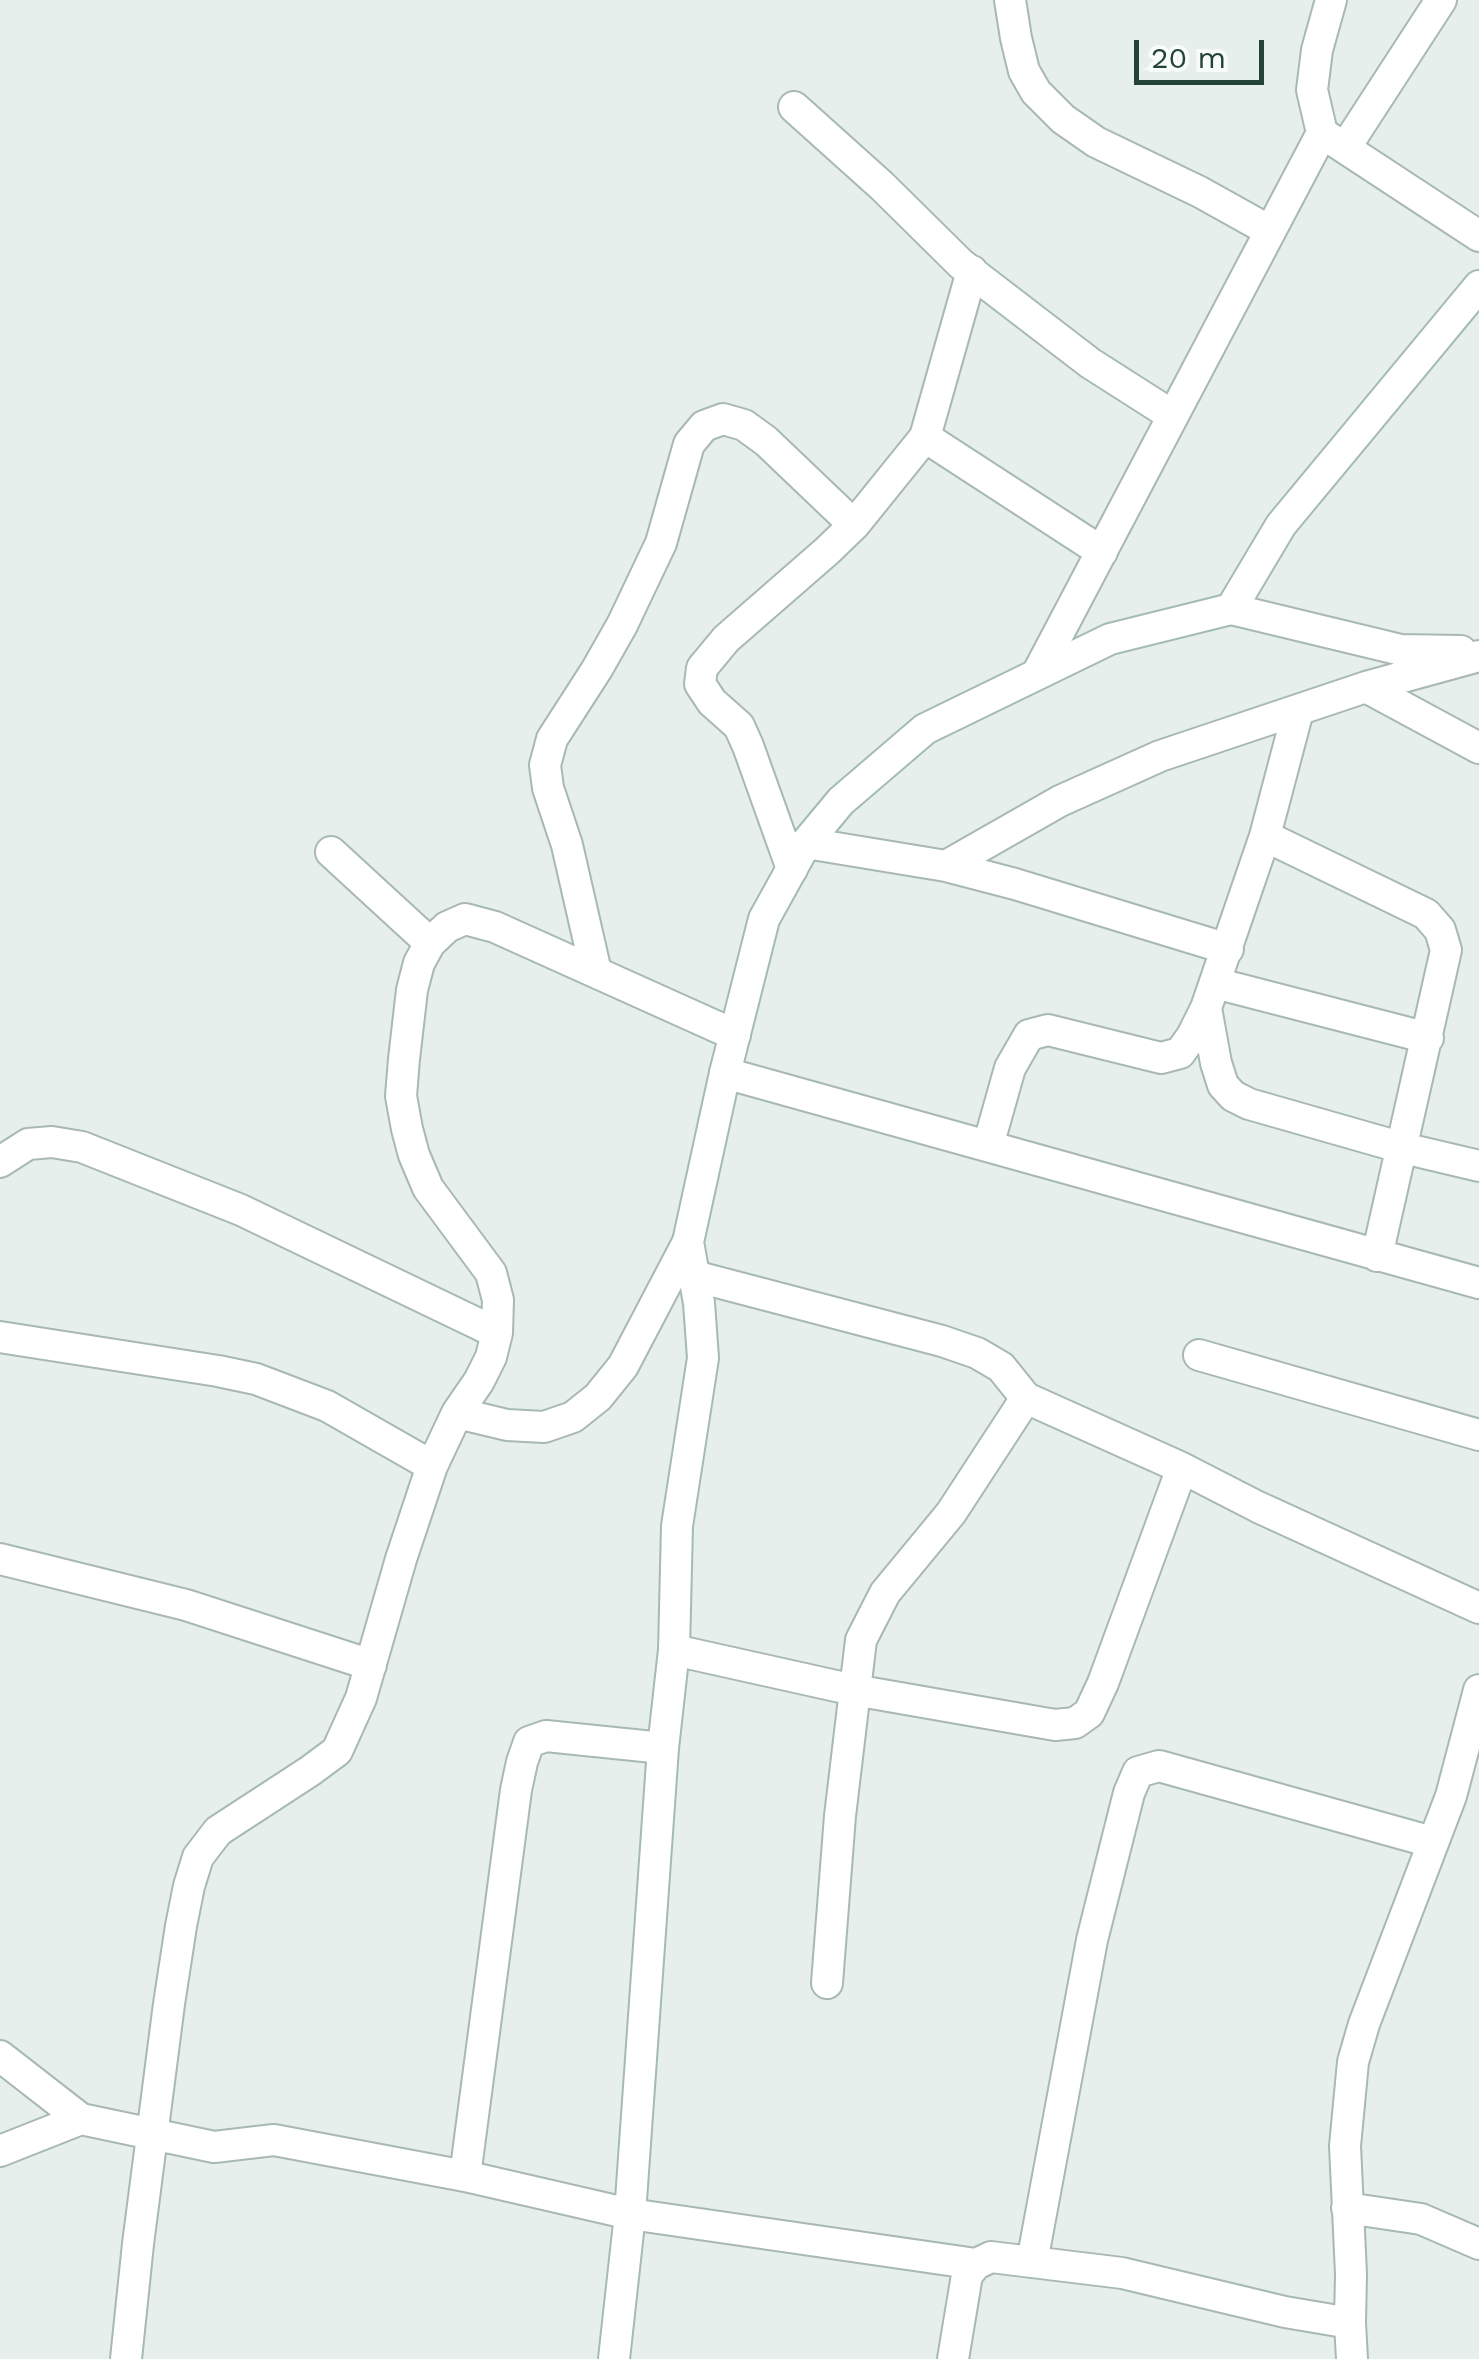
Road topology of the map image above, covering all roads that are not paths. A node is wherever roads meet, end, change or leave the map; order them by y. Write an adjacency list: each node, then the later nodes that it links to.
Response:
1 (1010, 0): 6 (street)
2 (1331, 0): 5 (street)
3 (1441, 0): 5 (street)
4 (794, 107): 8 (street)
5 (1334, 140): 6 (street); 7 (street)
6 (1270, 232): 10 (street)
7 (1479, 236)
8 (972, 271): 10 (street); 11 (street)
9 (1479, 286): 14 (street)
10 (1174, 416): 13 (street)
11 (925, 437): 12 (street); 13 (street)
12 (854, 524): 22 (street); 26 (street)
13 (1102, 552): 16 (street)
14 (1231, 609): 15 (street); 16 (street)
15 (1479, 654): 17 (street)
16 (1038, 674): 22 (street)
17 (1366, 687): 18 (street); 19 (street)
18 (1298, 711): 20 (street); 23 (street)
19 (1479, 748)
20 (1266, 836): 25 (street); 29 (street)
21 (331, 852): 24 (street)
22 (799, 856): 23 (street); 28 (street)
23 (946, 866): 25 (street)
24 (430, 943): 26 (street); 39 (street)
25 (1228, 949): 27 (street)
26 (596, 972): 28 (street)
27 (1210, 996): 29 (street); 31 (street); 32 (street)
28 (735, 1036): 30 (street)
29 (1428, 1038): 32 (street)
30 (725, 1073): 31 (street); 35 (street)
31 (988, 1146): 36 (street)
32 (1403, 1148): 34 (street); 36 (street)
33 (0, 1162): 39 (street)
34 (1479, 1166)
35 (688, 1242): 37 (street); 43 (street)
36 (1377, 1256): 38 (street)
37 (694, 1276): 42 (street); 49 (street)
38 (1479, 1283)
39 (497, 1333): 43 (street)
40 (0, 1337): 45 (street)
41 (1199, 1355): 44 (street)
42 (1026, 1398): 46 (street); 51 (street)
43 (457, 1413): 45 (street)
44 (1479, 1434)
45 (432, 1466): 50 (street)
46 (1182, 1468): 48 (street); 51 (street)
47 (0, 1558): 50 (street)
48 (1479, 1608)
49 (674, 1650): 51 (street); 53 (street)
50 (371, 1666): 58 (street)
51 (854, 1690): 55 (street)
52 (1479, 1690): 54 (street)
53 (663, 1748): 60 (street); 62 (street)
54 (1432, 1842): 61 (street); 64 (street)
55 (828, 1983)
56 (0, 2056): 57 (street)
57 (81, 2119): 58 (street); 59 (street)
58 (153, 2134): 60 (street); 67 (street)
59 (0, 2152)
60 (465, 2176): 62 (street)
61 (1347, 2208): 63 (street); 66 (street)
62 (630, 2214): 65 (street); 68 (street)
63 (1479, 2244)
64 (1032, 2262): 65 (street); 66 (street)
65 (976, 2264): 69 (street)
66 (1350, 2323): 70 (street)
67 (126, 2359)
68 (614, 2359)
69 (953, 2359)
70 (1352, 2359)

